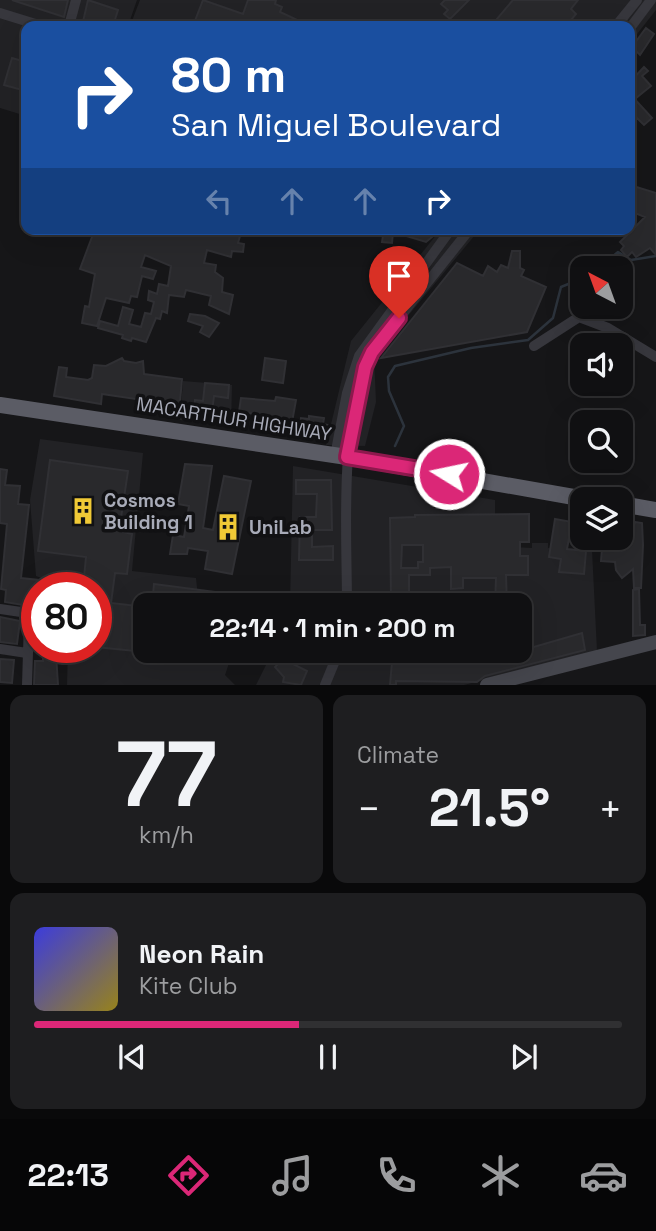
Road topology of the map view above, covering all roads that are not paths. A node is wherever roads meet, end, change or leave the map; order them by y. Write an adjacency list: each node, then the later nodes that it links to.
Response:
1 (76, 0): 6 (street)
2 (637, 0): 7 (street)
3 (651, 0): 8 (street)
4 (0, 13): 5 (street)
5 (26, 21)
6 (70, 21)
7 (620, 21)
8 (635, 21)
9 (447, 235): 13 (street)
10 (452, 235): 12 (street)
11 (465, 235): 12 (street)
12 (460, 242): 14 (street)
13 (416, 278): 14 (street); 18 (street)
14 (426, 284): 18 (street)
15 (534, 346): 16 (street)
16 (656, 357)
17 (0, 405): 18 (highway, MACARTHUR HIGHWAY)
18 (341, 456): 19 (highway, MACARTHUR HIGHWAY); 22 (street)
19 (570, 496)
20 (633, 506): 21 (highway)
21 (656, 510)
22 (347, 593)
23 (0, 609): 24 (street)
24 (21, 613)
25 (656, 642): 32 (main road)
26 (0, 649): 27 (street)
27 (21, 652)
28 (27, 663): 30 (street)
29 (334, 663): 31 (street)
30 (27, 685)
31 (325, 685)
32 (487, 685)

